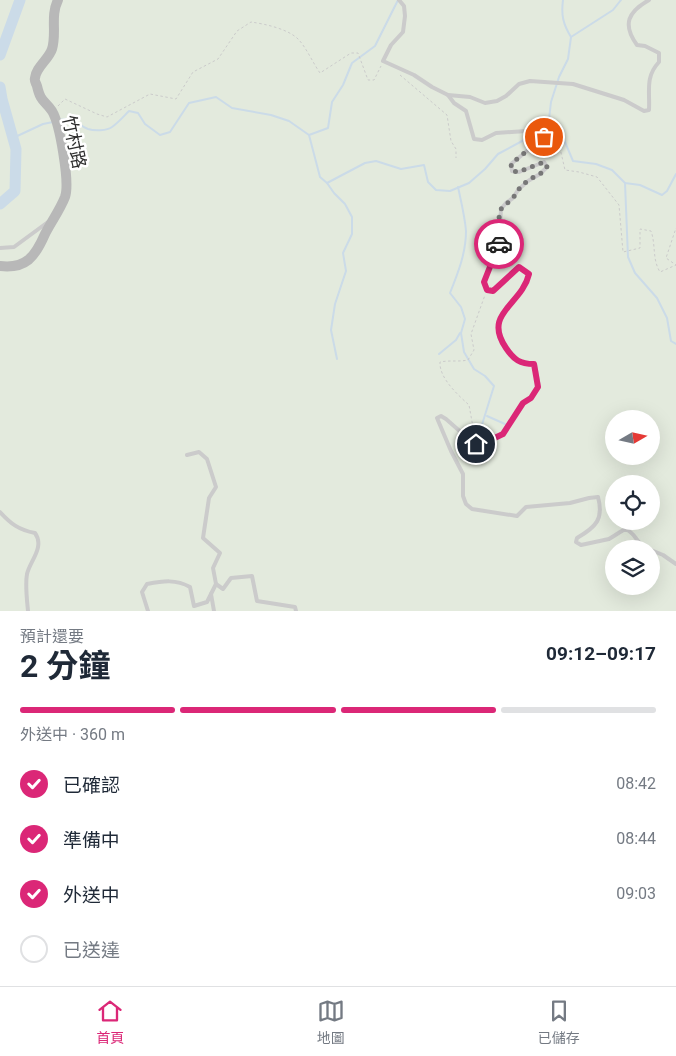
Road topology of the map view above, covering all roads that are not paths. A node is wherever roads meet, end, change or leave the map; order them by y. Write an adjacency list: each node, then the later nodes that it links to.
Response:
1 (58, 0): 5 (street, 竹村路)
2 (398, 0): 4 (lane)
3 (649, 0): 4 (lane)
4 (448, 95): 10 (lane)
5 (55, 216): 6 (lane); 7 (street, 竹村路)
6 (0, 248)
7 (0, 266)
8 (187, 455): 15 (lane)
9 (0, 512): 17 (lane)
10 (605, 540)
11 (605, 540): 12 (lane)
12 (637, 540)
13 (660, 553): 14 (lane)
14 (676, 564)
15 (216, 584): 16 (lane); 20 (lane)
16 (211, 594): 18 (lane); 19 (lane)
17 (28, 611)
18 (148, 611)
19 (214, 611)
20 (296, 611)

